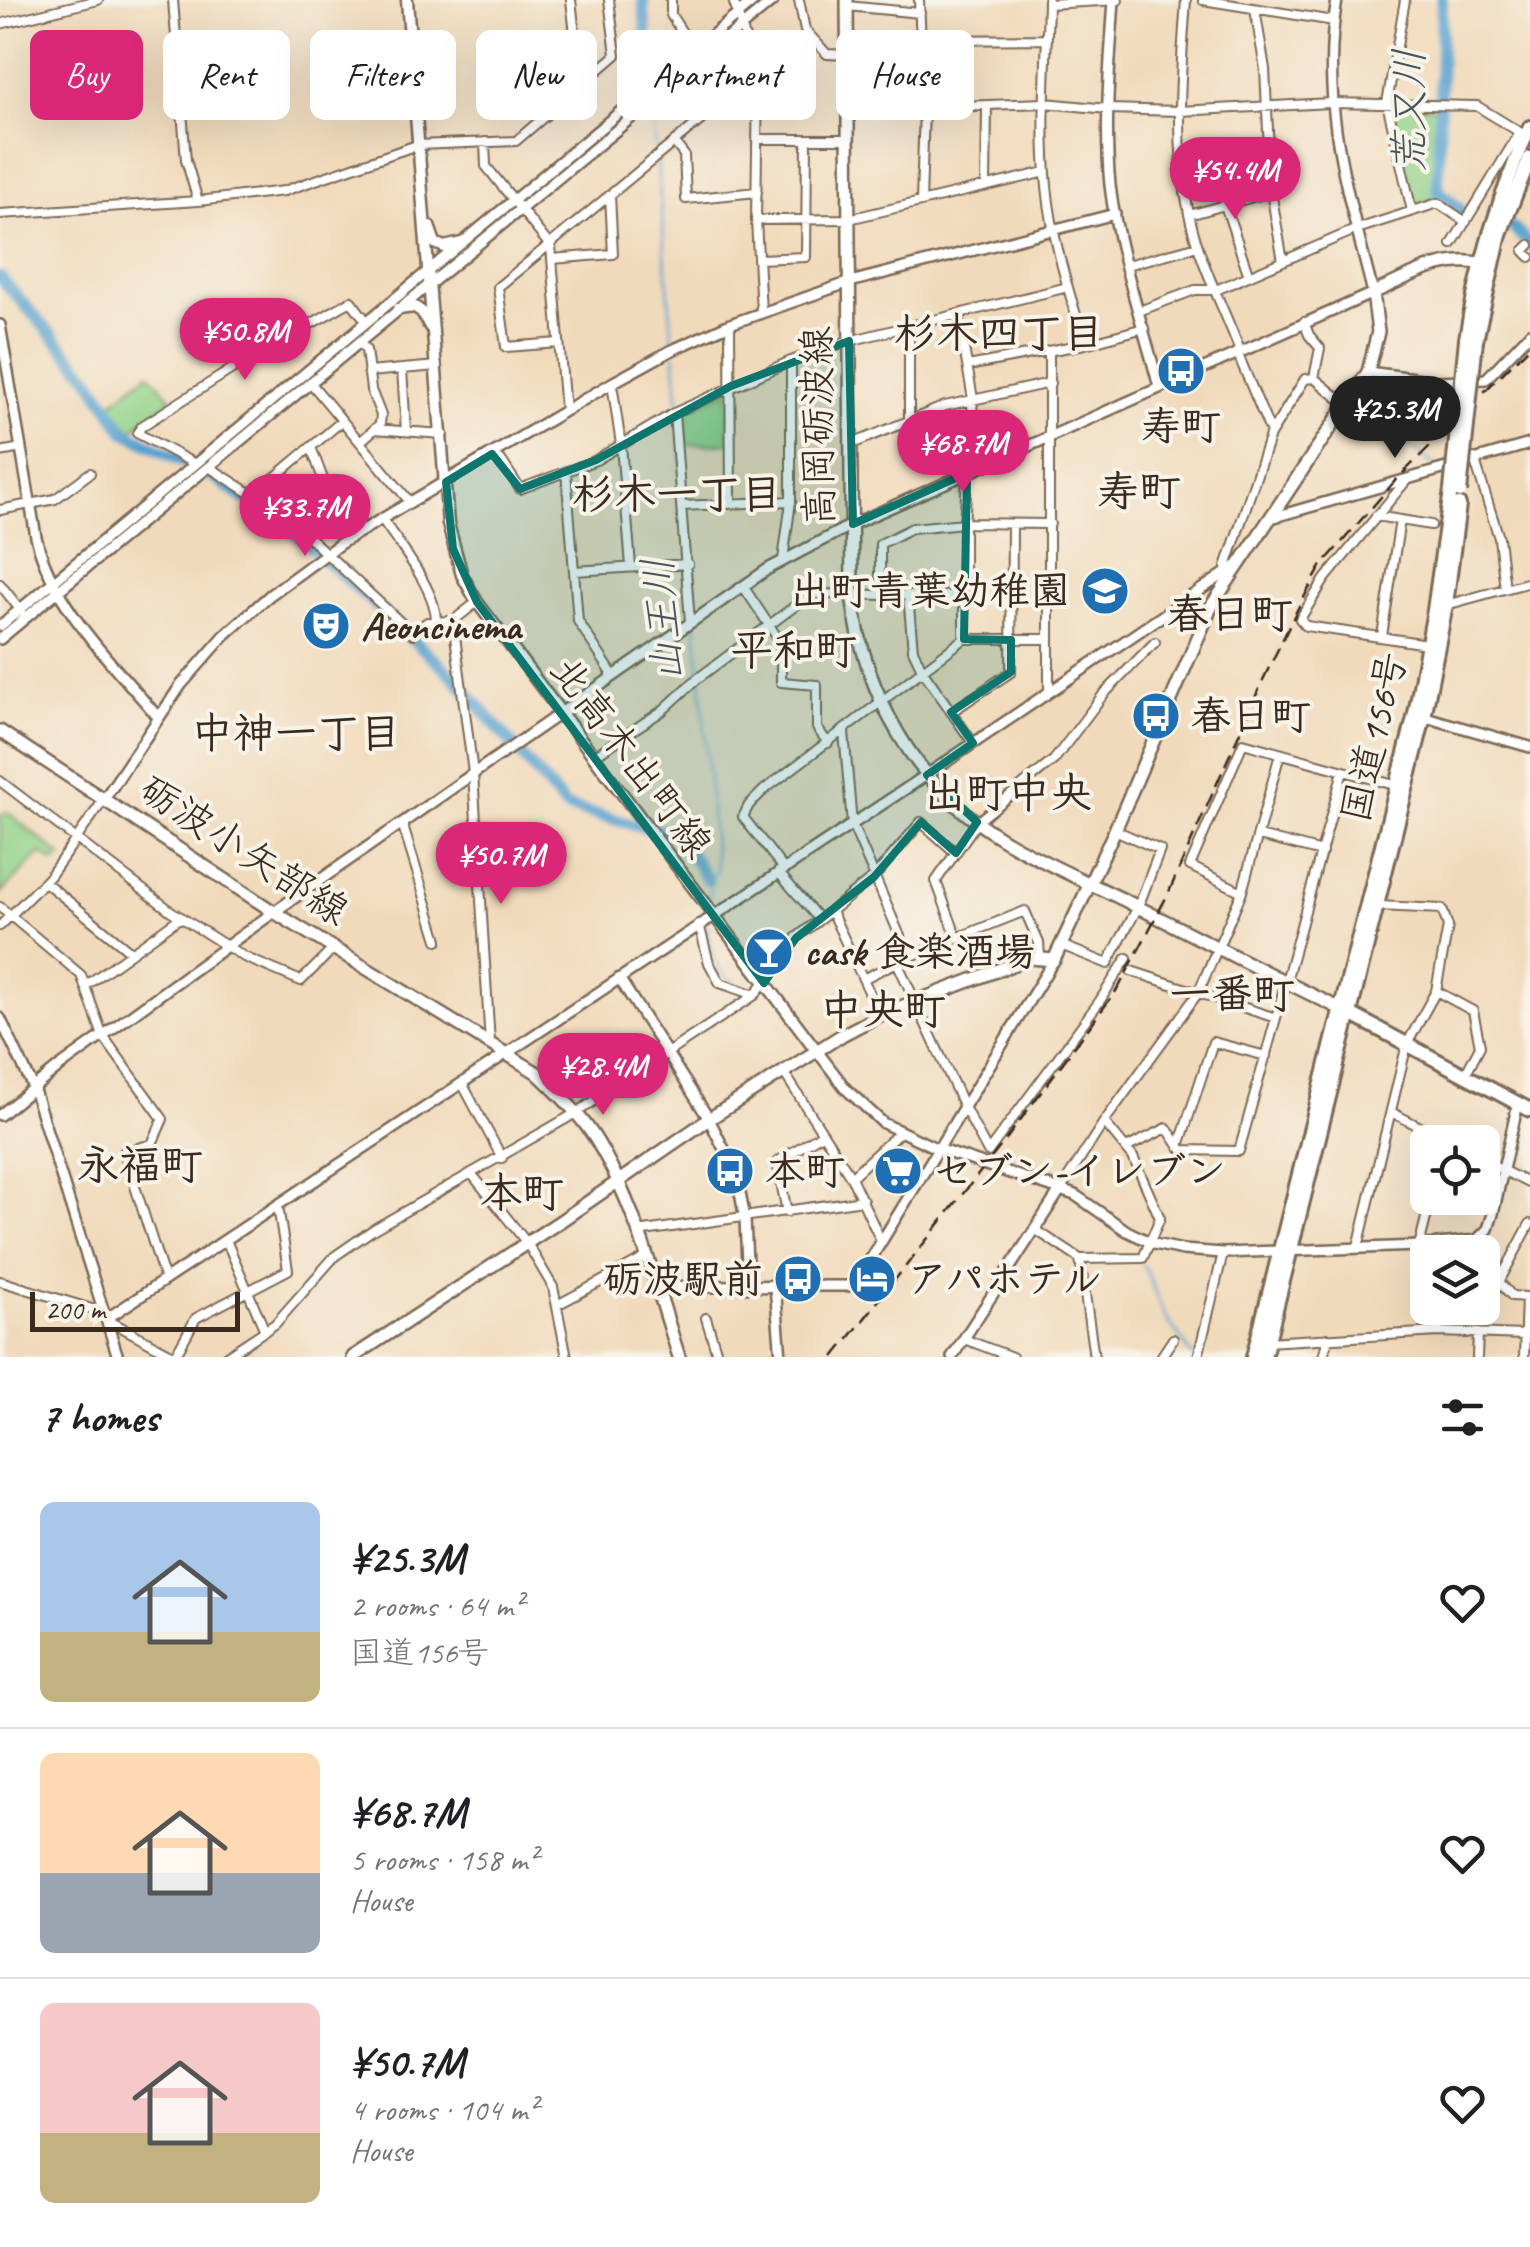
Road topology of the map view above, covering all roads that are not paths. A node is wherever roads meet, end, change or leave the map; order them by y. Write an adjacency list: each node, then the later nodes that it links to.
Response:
1 (98, 0): 23 (street)
2 (173, 0): 62 (street)
3 (407, 0): 54 (main road, 北高木出町線)
4 (572, 0): 24 (street)
5 (609, 0): 33 (street)
6 (671, 0): 25 (street)
7 (733, 0): 21 (street)
8 (756, 0): 21 (street)
9 (774, 0): 21 (street)
10 (800, 0): 32 (street)
11 (919, 0): 20 (street)
12 (1115, 0): 17 (street); 40 (street)
13 (1186, 0): 41 (street)
14 (1203, 0): 19 (street)
15 (1337, 0): 22 (street)
16 (1405, 0): 36 (street)
17 (1048, 2): 30 (street)
18 (847, 3): 20 (street); 28 (main road, 高岡砺波線)
19 (1255, 9): 22 (street); 39 (street)
20 (920, 13): 29 (street)
21 (740, 19): 26 (street); 27 (street); 64 (street)
22 (1334, 22): 35 (street)
23 (0, 24)
24 (575, 30)
25 (681, 30)
26 (724, 30)
27 (743, 30)
28 (848, 30)
29 (921, 30)
30 (1047, 39): 31 (street); 34 (street)
31 (974, 40)
32 (836, 54)
33 (597, 72)
34 (1046, 103): 38 (street); 40 (street); 56 (street)
35 (1331, 103): 36 (street); 39 (street); 75 (street)
36 (1388, 103): 48 (street); 66 (street)
37 (974, 105): 38 (street)
38 (987, 105): 57 (street)
39 (1266, 106): 41 (street); 59 (street)
40 (1108, 109): 41 (street); 68 (street)
41 (1178, 110): 69 (street)
42 (617, 117): 64 (street)
43 (540, 120): 52 (street)
44 (701, 120): 53 (street)
45 (758, 120): 49 (street)
46 (848, 120): 51 (main road, 高岡砺波線)
47 (924, 120): 63 (street)
48 (1525, 132): 73 (street); 83 (highway, 国道156号)
49 (759, 139): 50 (street); 58 (street)
50 (808, 139): 51 (street); 72 (street)
51 (848, 139): 70 (main road, 高岡砺波線)
52 (485, 142): 54 (street); 64 (street)
53 (674, 142): 58 (street); 60 (street)
54 (417, 145): 61 (main road, 北高木出町線); 62 (street)
55 (1530, 158): 83 (highway, 国道156号)
56 (1046, 172): 57 (street); 74 (street)
57 (986, 186): 63 (street)
58 (757, 192): 71 (street)
59 (1270, 192): 65 (street); 82 (street)
60 (610, 195): 78 (street); 80 (street)
61 (422, 200): 76 (main road); 85 (main road, 北高木出町線)
62 (198, 201): 67 (street)
63 (921, 202): 70 (street)
64 (515, 204): 76 (street); 78 (street); 85 (street)
65 (1225, 205): 69 (street); 86 (street)
66 (1412, 211): 73 (street); 75 (street)
67 (0, 214)
68 (1115, 214): 74 (street); 84 (street)
69 (1189, 215): 79 (street)
70 (849, 219): 72 (street); 87 (main road, 高岡砺波線)
71 (756, 220): 72 (street); 81 (street)
72 (808, 220): 81 (street)
73 (1466, 222): 77 (street)
74 (1054, 229): 87 (street); 88 (street)
75 (1357, 230): 82 (street); 90 (street)
76 (462, 243): 85 (street)
77 (1452, 244)
78 (550, 245): 80 (street); 104 (street)
79 (1198, 246): 84 (street); 89 (street)
80 (552, 259): 104 (street)
81 (758, 259): 93 (street)
82 (1283, 261): 86 (street)
83 (1486, 264): 90 (main road); 148 (highway, 国道156号, bridge)
84 (1127, 265): 92 (street)
85 (429, 276): 91 (street); 95 (street); 108 (main road, 北高木出町線)
86 (1249, 276): 89 (street)
87 (850, 282): 93 (street); 102 (main road, 高岡砺波線)
88 (1068, 288): 94 (street); 105 (street)
89 (1216, 290): 92 (street); 107 (street)
90 (1373, 293): 96 (street); 114 (main road)
91 (398, 309): 103 (street); 108 (main road)
92 (1140, 311): 100 (street)
93 (761, 312): 97 (street)
94 (958, 314): 99 (street); 111 (street)
95 (367, 322): 141 (street); 141 (street)
96 (1304, 322): 107 (street); 115 (street)
97 (730, 324): 117 (street); 119 (street)
98 (0, 325): 137 (street)
99 (909, 326): 102 (street); 126 (street)
100 (1144, 328): 105 (street); 120 (street)
101 (1530, 333): 114 (street)
102 (849, 341): 109 (street); 133 (main road, 高岡砺波線)
103 (359, 342): 113 (street); 116 (street)
104 (560, 343): 123 (street)
105 (1084, 344): 106 (street)
106 (1049, 351): 111 (street); 118 (street)
107 (1238, 351): 120 (street); 129 (street)
108 (436, 352): 110 (main road, 北高木出町線)
109 (790, 361): 119 (street); 152 (street)
110 (437, 366): 112 (street); 130 (main road, 北高木出町線)
111 (968, 366): 121 (street)
112 (402, 369): 113 (street); 128 (street)
113 (368, 372): 127 (street)
114 (1368, 372): 122 (main road)
115 (1314, 378): 122 (street); 129 (street)
116 (310, 382): 125 (street); 142 (street)
117 (612, 383): 123 (street); 135 (street)
118 (1050, 383): 121 (street); 131 (street)
119 (731, 386): 124 (street); 151 (street)
120 (1160, 387): 131 (street)
121 (973, 399): 126 (street); 145 (street)
122 (1347, 405): 157 (main road)
123 (565, 410): 139 (street)
124 (674, 413): 135 (street); 154 (street)
125 (342, 421): 132 (street); 136 (street)
126 (909, 421): 133 (street)
127 (374, 429): 128 (street); 132 (street)
128 (406, 431): 130 (street)
129 (1271, 433): 170 (street)
130 (442, 434): 147 (main road, 北高木出町線)
131 (1051, 436): 145 (street); 163 (street)
132 (360, 442): 150 (street)
133 (852, 444): 161 (main road, 高岡砺波線)
134 (1530, 444): 140 (street)
135 (621, 445): 144 (street); 169 (street)
136 (311, 447): 149 (street); 165 (street)
137 (21, 448): 138 (street); 153 (street)
138 (0, 452)
139 (492, 454): 144 (street); 147 (street)
140 (1474, 458): 146 (street); 176 (street)
141 (195, 464): 174 (street)
142 (209, 467): 149 (street); 174 (street)
143 (90, 472): 153 (street)
144 (566, 472): 171 (street)
145 (966, 472): 160 (street); 161 (street)
146 (1409, 477): 156 (street); 157 (street)
147 (446, 482): 150 (street); 181 (main road, 北高木出町線)
148 (1456, 491): 182 (highway, 国道156号); 195 (highway, 国道156号)
149 (255, 494): 166 (street)
150 (410, 502): 158 (street)
151 (731, 502): 152 (street); 154 (street)
152 (790, 502): 167 (street)
153 (31, 504): 155 (street); 174 (street)
154 (681, 506): 168 (street)
155 (0, 510)
156 (1376, 516): 159 (street); 189 (street)
157 (1271, 518): 170 (main road)
158 (382, 519): 165 (street); 185 (street)
159 (1400, 520): 164 (street); 189 (street)
160 (964, 523): 162 (street); 178 (street); 180 (street)
161 (853, 524): 167 (street); 177 (main road, 高岡砺波線)
162 (1012, 524): 163 (street); 193 (street)
163 (1050, 524): 192 (street)
164 (1430, 525)
165 (363, 530): 166 (street)
166 (326, 554): 185 (street); 203 (street)
167 (783, 560): 175 (street)
168 (688, 564): 169 (street); 186 (street)
169 (631, 566): 171 (street)
170 (1233, 568): 198 (street); 220 (main road)
171 (574, 571): 197 (street)
172 (1530, 582): 176 (street)
173 (0, 584): 183 (street)
174 (56, 586): 183 (street); 203 (street)
175 (743, 586): 186 (street); 187 (street)
176 (1505, 589): 182 (street)
177 (852, 594): 178 (street); 187 (street); 199 (main road, 高岡砺波線)
178 (880, 594): 179 (street)
179 (908, 594): 180 (street); 196 (street)
180 (963, 596): 191 (street)
181 (477, 602): 184 (street); 201 (main road, 北高木出町線)
182 (1446, 606): 202 (highway, 国道156号)
183 (24, 613): 188 (street); 190 (street)
184 (454, 621): 185 (street); 212 (street)
185 (436, 622)
186 (690, 622): 197 (street)
187 (771, 624): 206 (street); 210 (street)
188 (0, 626)
189 (1382, 636): 195 (street)
190 (0, 639)
191 (964, 639): 193 (street); 196 (street)
192 (1049, 639): 193 (street); 198 (street)
193 (1011, 640): 200 (street)
194 (1154, 642): 217 (street)
195 (1428, 644): 202 (highway, 国道156号)
196 (923, 671): 199 (street); 200 (street)
197 (614, 675): 201 (street)
198 (1050, 691): 207 (street)
199 (881, 704): 205 (street); 213 (main road, 高岡砺波線)
200 (951, 712): 207 (street)
201 (561, 713): 210 (main road, 北高木出町線); 212 (street)
202 (1420, 716): 208 (street); 215 (highway, 国道156号); 230 (highway, 国道156号)
203 (158, 717): 216 (street)
204 (0, 731): 216 (main road, 砺波小矢部線)
205 (844, 732): 206 (street); 219 (street)
206 (828, 743): 225 (street)
207 (973, 744): 213 (street)
208 (1530, 747)
209 (1280, 754): 211 (street); 221 (street); 229 (street)
210 (594, 756): 235 (main road, 北高木出町線)
211 (1343, 770): 215 (street); 224 (street)
212 (473, 773): 218 (street); 270 (street)
213 (928, 774): 217 (main road, 高岡砺波線); 219 (street)
214 (0, 782): 222 (street)
215 (1398, 786): 265 (highway, 国道156号)
216 (104, 798): 222 (street); 234 (main road, 砺波小矢部線)
217 (978, 822): 223 (street); 228 (main road, 高岡砺波線)
218 (402, 823): 234 (street); 242 (street)
219 (852, 824): 225 (street); 226 (street)
220 (1115, 830): 228 (main road); 231 (street)
221 (1259, 836): 224 (street); 229 (street)
222 (75, 840): 227 (street); 236 (street)
223 (956, 852): 226 (street); 241 (street)
224 (1322, 852): 259 (street)
225 (781, 870): 235 (street); 238 (street)
226 (874, 878): 233 (street); 249 (street)
227 (44, 882): 237 (street); 247 (street)
228 (1090, 883): 231 (main road, 高岡砺波線); 243 (main road)
229 (1242, 892): 244 (street)
230 (1378, 906): 261 (street); 265 (highway, 国道156号)
231 (1138, 907): 244 (main road, 高岡砺波線); 253 (street)
232 (0, 908): 237 (street)
233 (830, 911): 238 (street); 257 (street)
234 (274, 912): 245 (street); 246 (main road, 砺波小矢部線)
235 (712, 915): 239 (street); 258 (main road, 北高木出町線)
236 (180, 917): 245 (street); 247 (street)
237 (10, 918): 240 (street); 260 (street)
238 (819, 920): 258 (street)
239 (699, 924): 256 (street); 263 (street)
240 (0, 926)
241 (957, 938): 248 (street); 249 (street)
242 (438, 940)
243 (1061, 946): 251 (main road); 253 (street)
244 (1216, 946): 259 (main road, 高岡砺波線); 262 (street)
245 (227, 947): 246 (street); 269 (street)
246 (334, 948): 270 (main road, 砺波小矢部線)
247 (131, 952): 260 (street)
248 (1040, 956): 251 (main road); 264 (main road)
249 (908, 957): 252 (street)
250 (1127, 958): 254 (street)
251 (1054, 960): 281 (street)
252 (898, 962): 257 (street); 264 (street)
253 (1108, 964): 254 (street)
254 (1121, 968): 281 (street)
255 (1131, 971): 262 (street)
256 (619, 978): 273 (street); 274 (street)
257 (863, 979): 266 (street)
258 (764, 982): 263 (street); 272 (main road, 北高木出町線)
259 (1287, 982): 265 (main road, 高岡砺波線); 268 (street)
260 (85, 986): 269 (street)
261 (1436, 990): 271 (street); 277 (street)
262 (1198, 993): 268 (street); 286 (street)
263 (755, 996): 274 (street)
264 (917, 1004): 266 (main road); 281 (street)
265 (1345, 1011): 271 (highway); 314 (highway, 国道156号)
266 (880, 1015): 272 (main road)
267 (0, 1018): 279 (street)
268 (1276, 1018): 275 (street)
269 (103, 1036): 279 (street); 319 (street)
270 (490, 1043): 273 (main road, 砺波小矢部線)
271 (1407, 1044): 277 (highway); 282 (street)
272 (817, 1052): 276 (main road); 288 (street)
273 (507, 1054): 278 (street); 283 (main road, 砺波小矢部線)
274 (667, 1054): 283 (street); 285 (street)
275 (1266, 1056): 290 (street); 290 (street)
276 (784, 1071): 285 (main road); 289 (street)
277 (1465, 1076): 280 (highway)
278 (462, 1083): 293 (street); 301 (street)
279 (33, 1087): 284 (street); 327 (street)
280 (1524, 1106): 294 (street)
281 (964, 1107): 292 (street)
282 (1391, 1112): 287 (street); 313 (street)
283 (576, 1113): 293 (street); 297 (main road, 砺波小矢部線)
284 (0, 1116)
285 (709, 1119): 297 (main road); 303 (street)
286 (1104, 1122): 291 (street); 299 (street)
287 (1415, 1125)
288 (900, 1132): 292 (street); 296 (street)
289 (823, 1133): 296 (street); 302 (street)
290 (1178, 1146): 291 (street)
291 (1126, 1148): 310 (street)
292 (938, 1149): 299 (street); 309 (street)
293 (502, 1158): 295 (street)
294 (1502, 1170): 298 (street); 307 (street)
295 (471, 1173): 311 (street); 329 (street)
296 (851, 1177): 300 (street)
297 (617, 1182): 306 (main road, 砺波小矢部線); 311 (main road)
298 (1530, 1184)
299 (1061, 1189): 305 (street); 310 (street)
300 (864, 1200): 302 (street); 309 (street)
301 (278, 1206): 308 (street); 325 (street)
302 (787, 1212): 303 (street)
303 (745, 1219): 306 (street); 322 (street)
304 (1530, 1224): 318 (street)
305 (1036, 1230): 317 (street); 333 (street)
306 (637, 1232): 316 (main road, 砺波小矢部線)
307 (1482, 1235)
308 (226, 1240): 319 (street); 325 (street)
309 (881, 1240): 323 (street)
310 (1151, 1242): 315 (street); 317 (street)
311 (527, 1243): 326 (street); 340 (main road)
312 (1410, 1246): 313 (street)
313 (1358, 1247): 314 (street)
314 (1286, 1250): 315 (street); 335 (highway, 国道156号)
315 (1224, 1254): 349 (street)
316 (647, 1257): 324 (main road, 砺波小矢部線); 326 (street)
317 (1080, 1259): 347 (street)
318 (1500, 1278)
319 (165, 1280): 327 (street)
320 (0, 1282): 327 (street)
321 (1500, 1284): 331 (street)
322 (748, 1285): 323 (main road); 324 (main road)
323 (775, 1286): 336 (street)
324 (658, 1287): 342 (main road, 砺波小矢部線)
325 (248, 1291): 329 (street); 337 (street)
326 (556, 1305): 341 (street)
327 (105, 1316): 337 (street); 338 (street)
328 (706, 1318): 343 (street)
329 (264, 1331): 339 (street)
330 (1478, 1333): 331 (street); 332 (street); 352 (street)
331 (1525, 1335): 353 (street)
332 (1328, 1338): 335 (street); 351 (street)
333 (964, 1339): 345 (street); 346 (street)
334 (1173, 1340): 348 (street)
335 (1259, 1347): 350 (highway, 国道156号)
336 (781, 1355): 344 (street)
337 (177, 1356)
338 (118, 1357)
339 (225, 1357)
340 (353, 1357)
341 (566, 1357)
342 (679, 1357)
343 (718, 1357)
344 (770, 1357)
345 (952, 1357)
346 (1012, 1357)
347 (1094, 1357)
348 (1161, 1357)
349 (1198, 1357)
350 (1264, 1357)
351 (1323, 1357)
352 (1477, 1357)
353 (1524, 1357)

